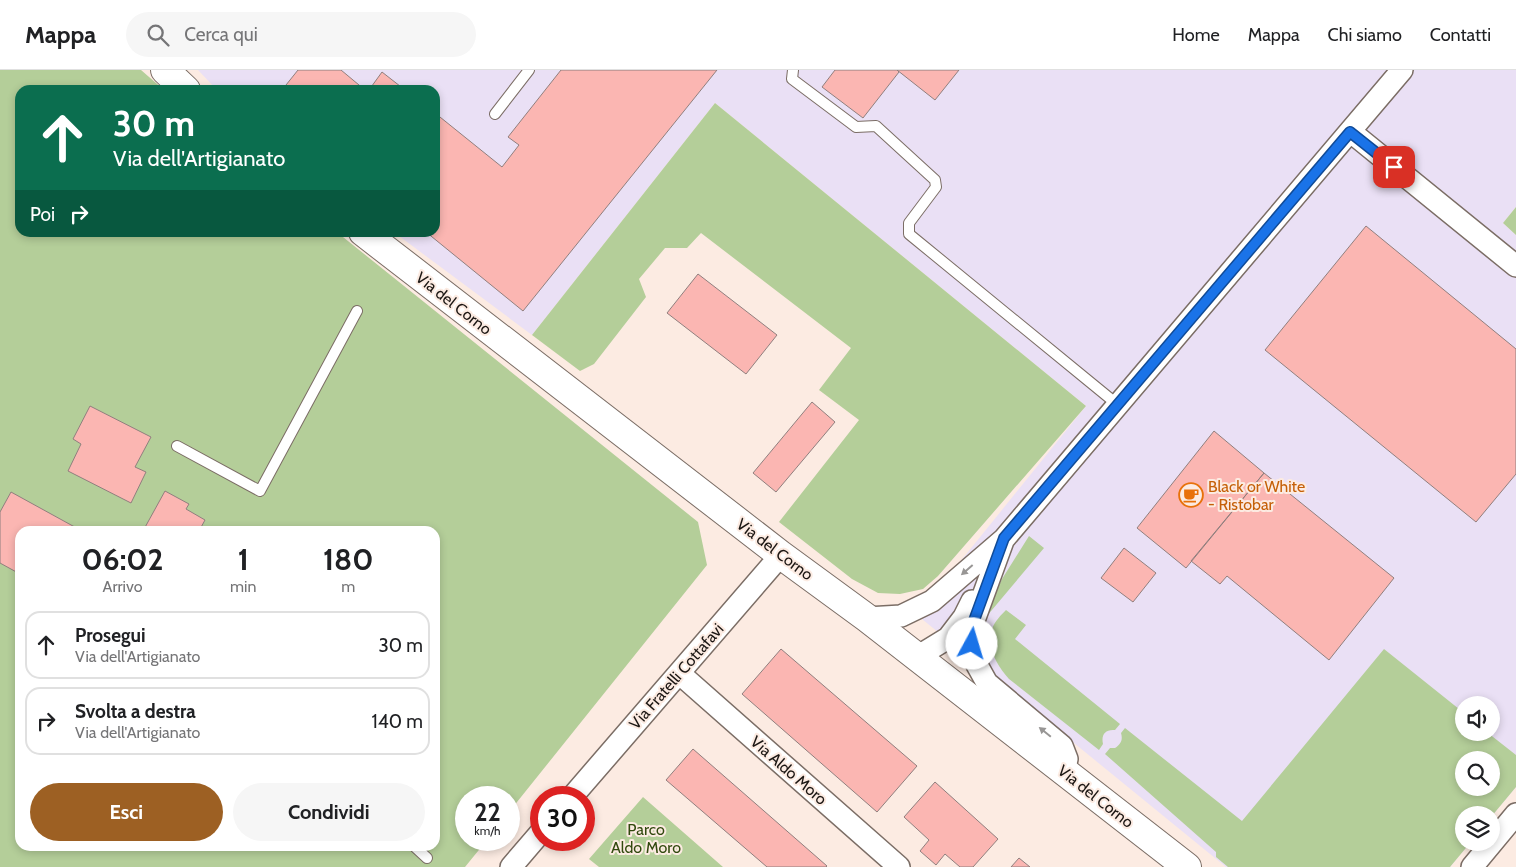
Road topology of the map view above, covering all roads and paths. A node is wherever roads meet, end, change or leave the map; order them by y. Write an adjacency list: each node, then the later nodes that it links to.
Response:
1 (165, 70): 5 (street)
2 (528, 70): 6 (lane)
3 (793, 70): 11 (lane)
4 (1402, 70): 7 (street)
5 (181, 85)
6 (495, 114)
7 (1350, 132): 9 (street); 11 (street)
8 (368, 237): 14 (street, Via del Corno)
9 (1516, 266)
10 (357, 311): 12 (lane)
11 (1118, 405): 13 (street)
12 (177, 446)
13 (1004, 538): 15 (street, one-way to 15); 16 (street); 18 (street, one-way to 13)
14 (781, 555): 15 (street, Via del Corno); 17 (street, Via Fratelli Cottafavi)
15 (867, 618): 16 (street, Via del Corno)
16 (917, 658): 18 (street, Via del Corno)
17 (679, 673): 19 (street, Via Fratelli Cottafavi); 25 (street, Via Aldo Moro)
18 (1064, 772): 26 (street, Via del Corno)
19 (581, 786)
20 (1516, 814): 27 (street)
21 (530, 845): 24 (street)
22 (419, 851): 23 (lane)
23 (427, 858)
24 (511, 867)
25 (899, 867)
26 (1187, 867)
27 (1472, 867)

